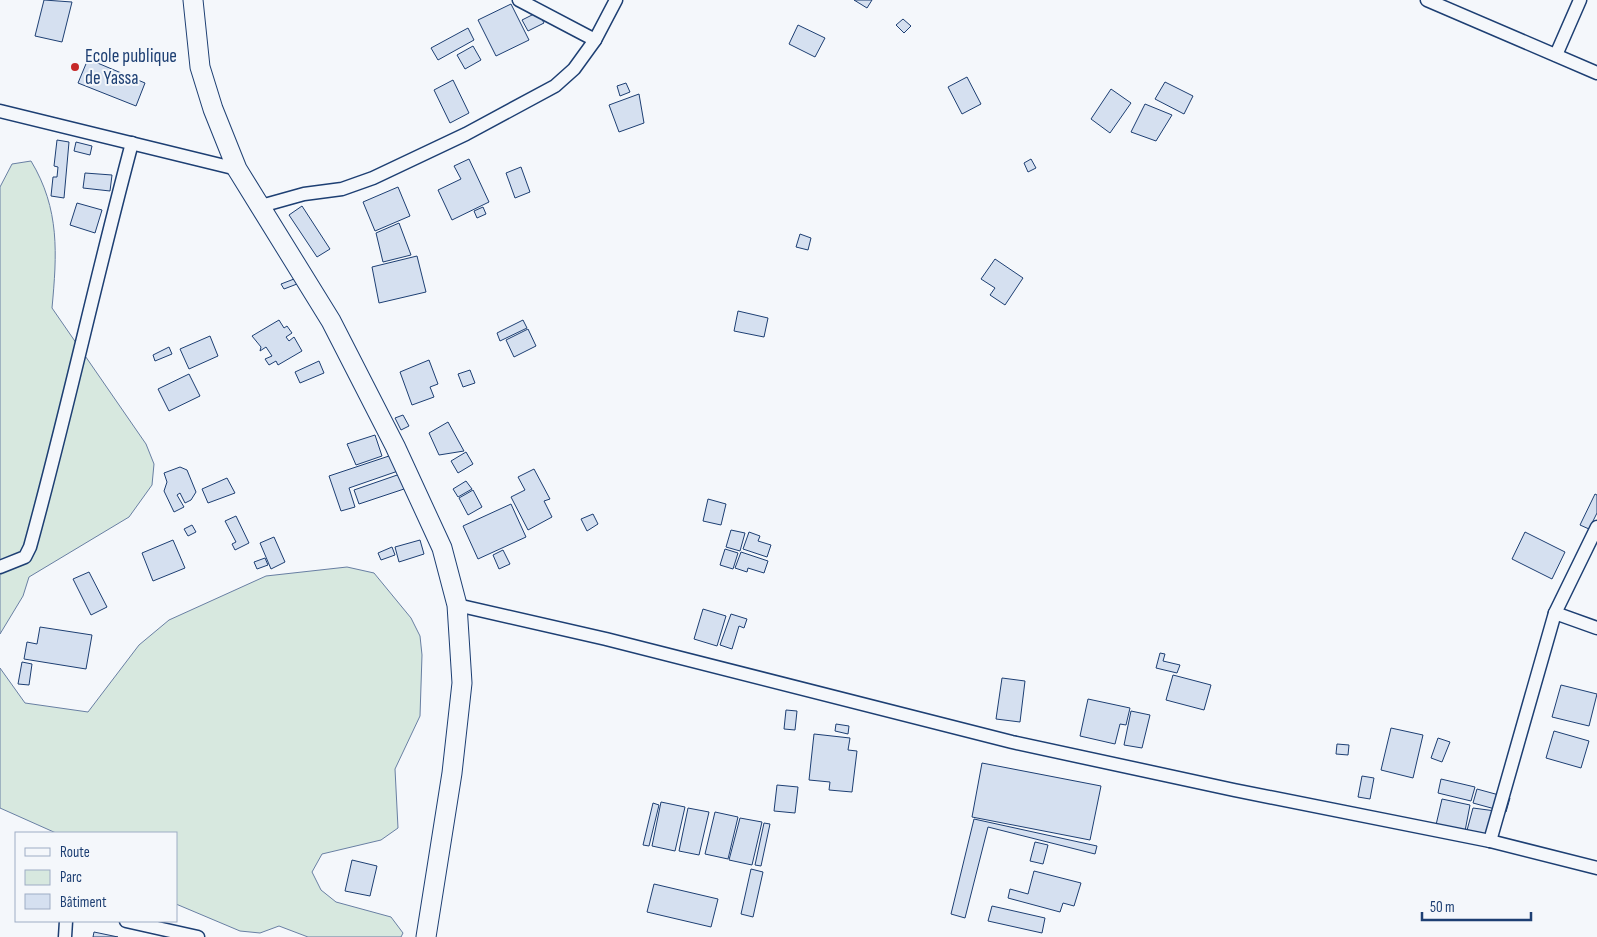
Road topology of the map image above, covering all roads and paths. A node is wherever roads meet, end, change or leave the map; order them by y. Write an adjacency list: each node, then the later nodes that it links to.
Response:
1 (193, 0): 11 (main road)
2 (518, 0): 6 (street)
3 (616, 0): 6 (street)
4 (1427, 0): 7 (street)
5 (1580, 0): 7 (street)
6 (595, 40): 12 (street)
7 (1556, 55): 8 (street)
8 (1597, 73)
9 (0, 111): 10 (street)
10 (132, 143): 11 (street); 14 (street)
11 (237, 169): 12 (main road)
12 (261, 206): 15 (main road)
13 (1597, 527): 16 (street)
14 (0, 567)
15 (457, 605): 18 (street); 24 (main road)
16 (1555, 612): 17 (street); 18 (street)
17 (1597, 628)
18 (1490, 841): 19 (street)
19 (1597, 868)
20 (66, 922): 22 (street)
21 (130, 922): 23 (street)
22 (65, 937)
23 (198, 937)
24 (426, 937)

